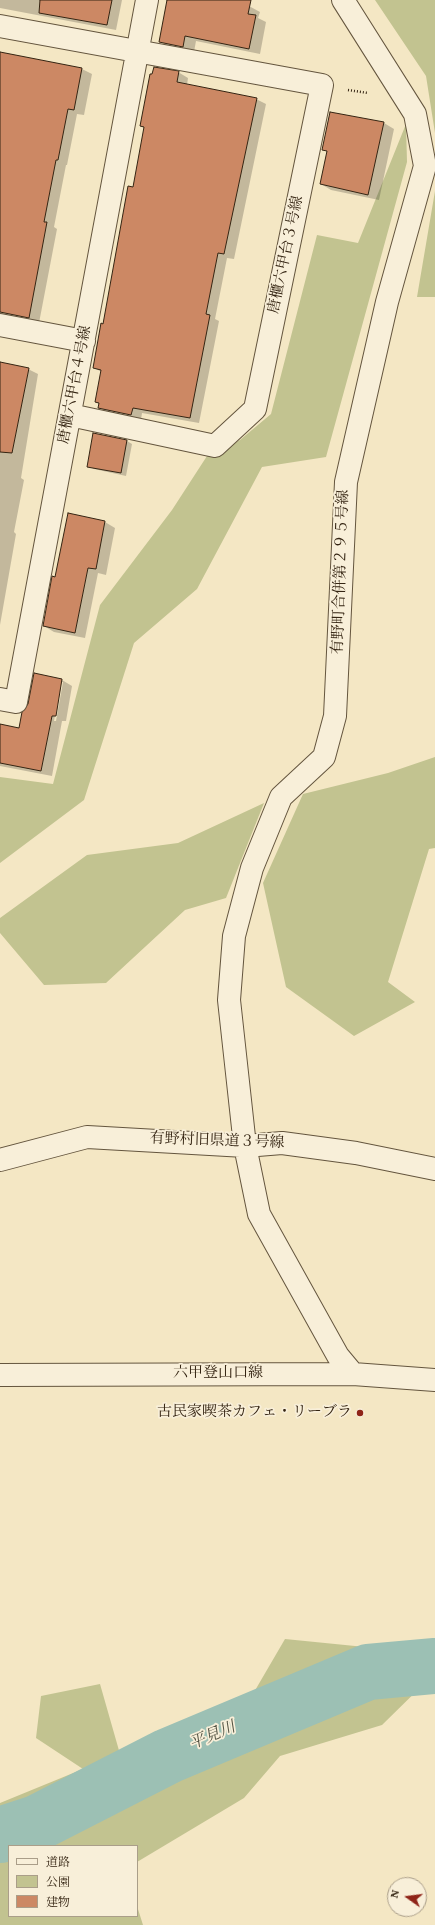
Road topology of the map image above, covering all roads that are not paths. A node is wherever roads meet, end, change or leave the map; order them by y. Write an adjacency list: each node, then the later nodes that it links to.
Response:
1 (147, 0): 4 (street, 唐櫃六甲台４号線)
2 (343, 0): 9 (street, 有野町合併第２９５号線)
3 (0, 26): 4 (street)
4 (138, 52): 6 (street, 唐櫃六甲台４号線); 7 (street, 唐櫃六甲台３号線)
5 (0, 325): 6 (street)
6 (84, 341): 7 (street, 唐櫃六甲台４号線)
7 (70, 414): 8 (street, 唐櫃六甲台４号線)
8 (0, 699)
9 (245, 1146): 10 (street, 有野村旧県道３号線); 11 (street, 有野村旧県道３号線); 12 (street, 有野町合併第２９５号線)
10 (0, 1160)
11 (435, 1169)
12 (353, 1374): 13 (street, 六甲登山口線); 14 (street, 六甲登山口線)
13 (0, 1375)
14 (435, 1380)

